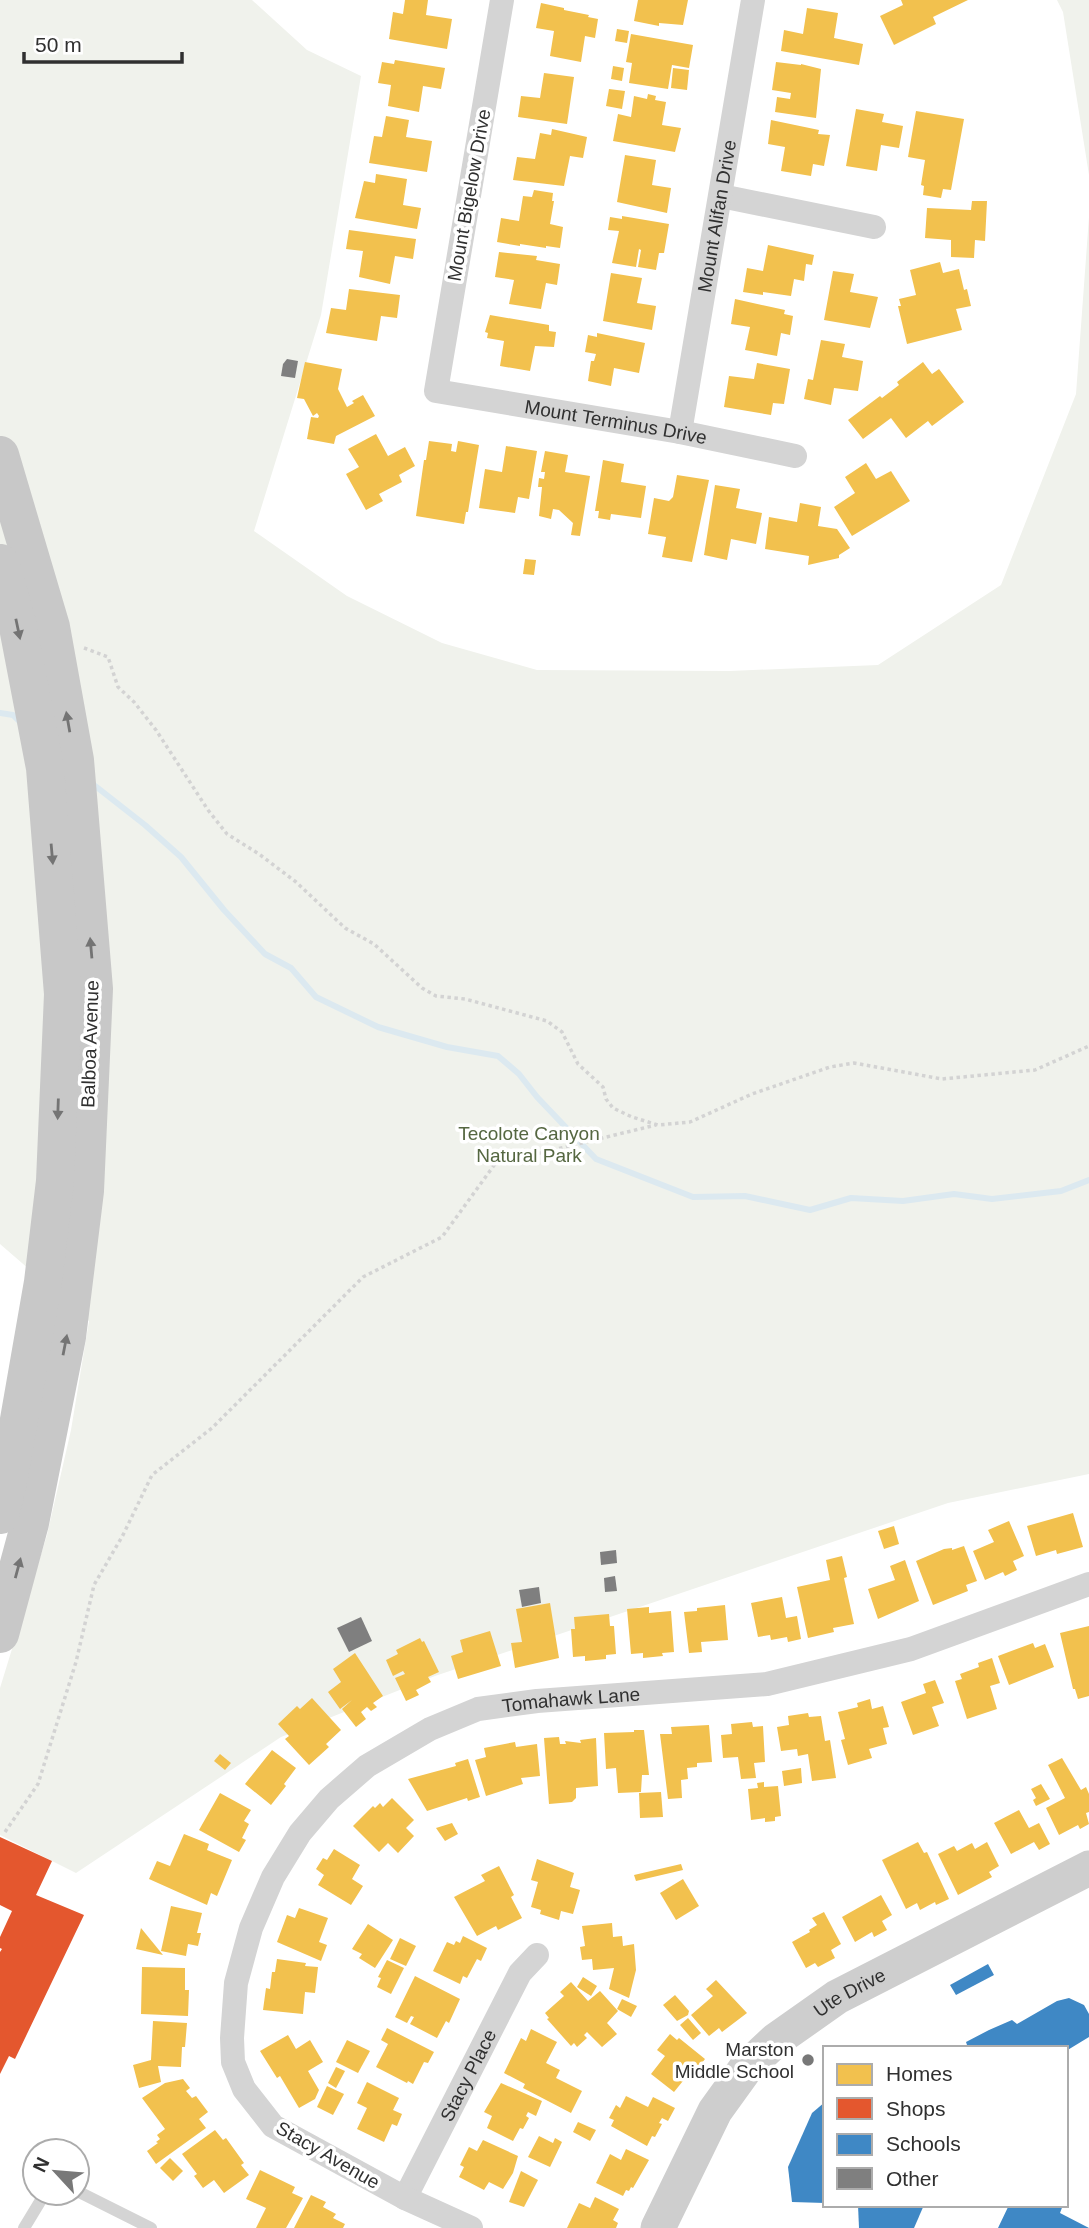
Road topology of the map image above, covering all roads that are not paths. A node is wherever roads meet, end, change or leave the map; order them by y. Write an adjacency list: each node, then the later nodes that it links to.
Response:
1 (502, 0): 5 (street, Mount Bigelow Drive)
2 (753, 0): 3 (street, Mount Alifan Drive)
3 (721, 196): 4 (street); 6 (street, Mount Alifan Drive)
4 (874, 227)
5 (436, 391): 6 (street, Mount Terminus Drive)
6 (680, 432): 8 (street, Mount Terminus Drive)
7 (0, 455): 14 (main road, Balboa Avenue, one-way to 7)
8 (795, 456)
9 (0, 564): 10 (main road, Balboa Avenue, one-way to 10)
10 (38, 1313): 11 (main road); 12 (main road, Balboa Avenue)
11 (0, 1428)
12 (0, 1515)
13 (1089, 1584): 17 (street, Tomahawk Lane)
14 (0, 1634)
15 (1089, 1868): 24 (street, Ute Drive)
16 (537, 1955): 19 (street, Stacy Place)
17 (232, 2038): 19 (street, Stacy Avenue)
18 (91, 2198): 22 (lane)
19 (405, 2198): 23 (street, Stacy Avenue)
20 (38, 2207): 21 (lane)
21 (24, 2228)
22 (151, 2228)
23 (471, 2228)
24 (658, 2228)

